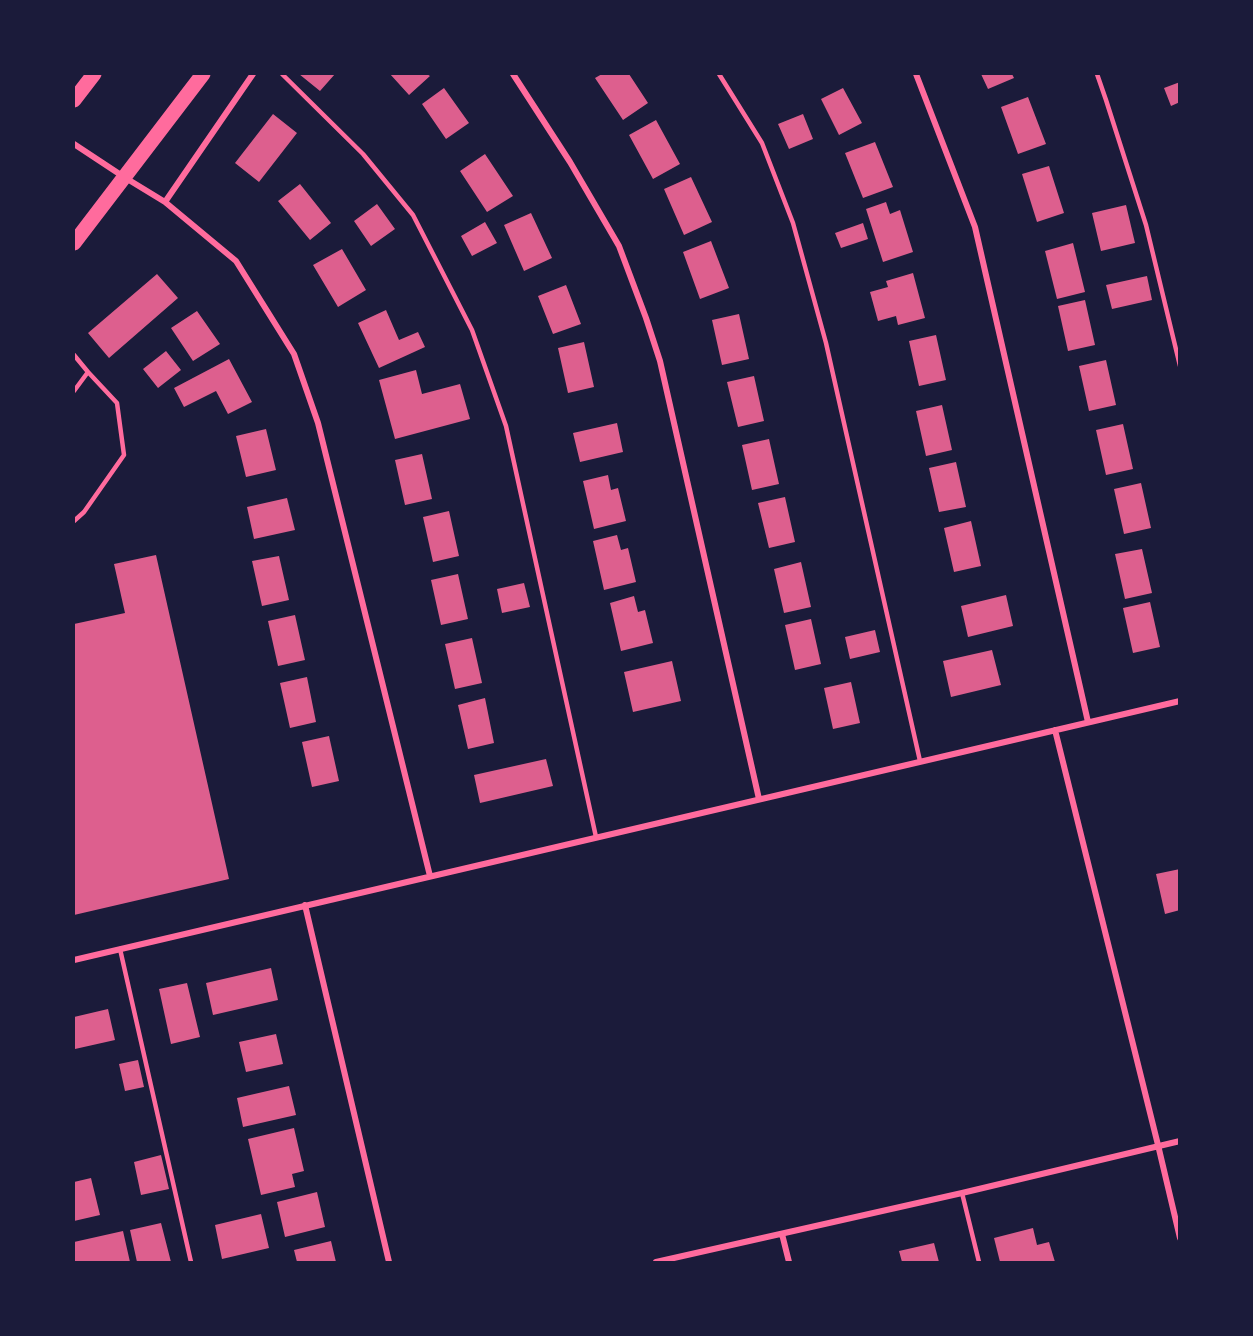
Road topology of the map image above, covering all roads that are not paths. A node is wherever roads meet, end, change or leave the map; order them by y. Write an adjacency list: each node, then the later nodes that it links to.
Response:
1 (94, 74): 9 (main road)
2 (203, 74): 11 (main road)
3 (254, 74): 12 (street)
4 (282, 74): 24 (lane)
5 (513, 74): 23 (street)
6 (719, 74): 22 (lane)
7 (916, 74): 20 (street)
8 (1097, 74): 15 (lane)
9 (74, 100)
10 (74, 144): 11 (street)
11 (124, 177): 12 (street); 13 (main road)
12 (165, 202): 25 (street)
13 (74, 243)
14 (74, 355): 16 (lane)
15 (1179, 366)
16 (88, 372): 17 (lane); 18 (lane)
17 (74, 391)
18 (74, 521)
19 (1179, 700): 20 (street)
20 (1088, 722): 21 (street)
21 (1055, 730): 22 (street); 30 (street)
22 (920, 761): 23 (street)
23 (759, 799): 24 (street)
24 (596, 837): 25 (street)
25 (430, 876): 26 (street)
26 (305, 905): 27 (street); 35 (street)
27 (120, 949): 28 (street); 34 (lane)
28 (74, 960)
29 (1179, 1141): 30 (street)
30 (1158, 1145): 31 (street); 33 (street)
31 (962, 1193): 32 (street); 38 (lane)
32 (782, 1234): 36 (street); 37 (street)
33 (1179, 1238)
34 (191, 1263)
35 (389, 1263)
36 (656, 1263)
37 (789, 1263)
38 (979, 1263)

